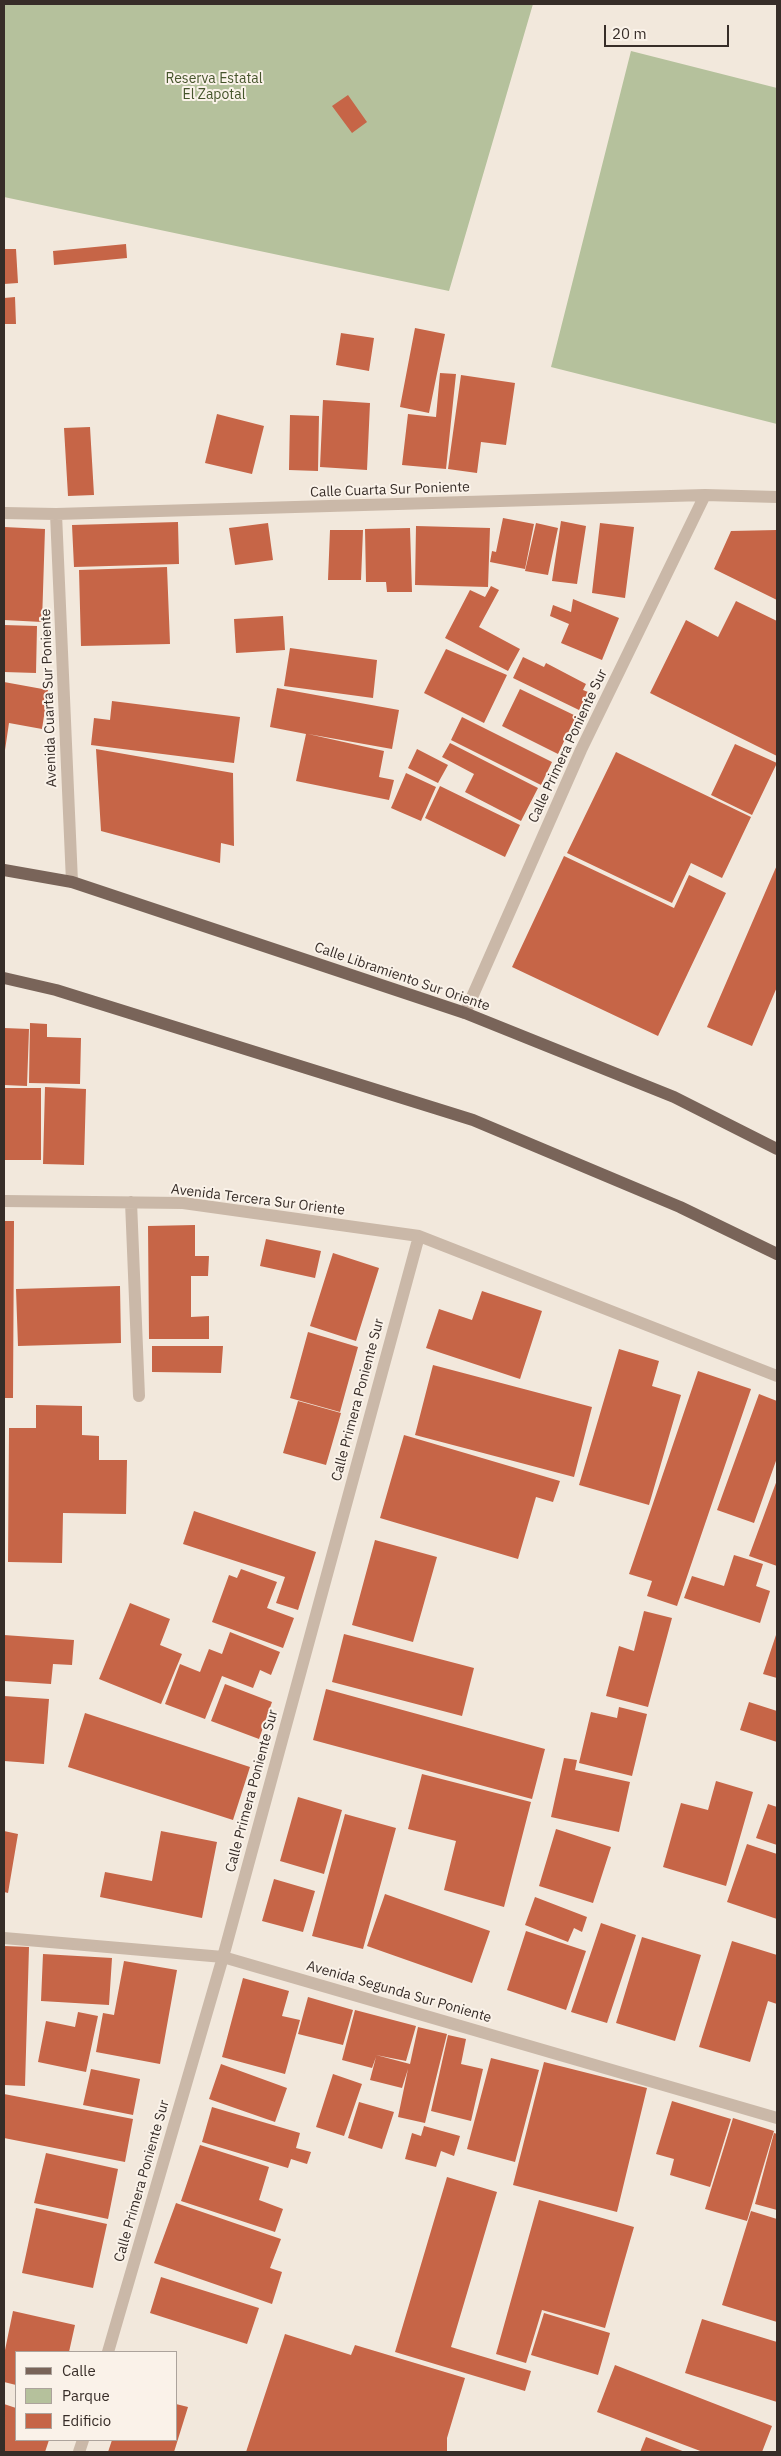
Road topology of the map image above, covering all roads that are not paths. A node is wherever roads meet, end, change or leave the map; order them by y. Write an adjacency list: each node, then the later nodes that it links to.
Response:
1 (704, 495): 2 (street, Calle Cuarta Sur Poniente); 4 (street, Calle Cuarta Sur Poniente); 8 (street, Calle Primera Poniente Sur)
2 (777, 497)
3 (4, 513): 4 (street, Calle Cuarta Sur Poniente)
4 (56, 514): 6 (street, Avenida Cuarta Sur Poniente)
5 (4, 870): 6 (main road, Calle Libramiento Sur Oriente)
6 (72, 882): 8 (main road, Calle Libramiento Sur Oriente)
7 (4, 978): 13 (main road)
8 (466, 1013): 9 (main road, Calle Libramiento Sur Oriente)
9 (777, 1149)
10 (4, 1201): 11 (street, Avenida Tercera Sur Oriente)
11 (131, 1202): 12 (street, Avenida Tercera Sur Oriente); 15 (street)
12 (419, 1236): 14 (street, Avenida Tercera Sur Oriente); 17 (street, Calle Primera Poniente Sur)
13 (777, 1254)
14 (777, 1376)
15 (139, 1396)
16 (4, 1938): 17 (street, Avenida Segunda Sur Poniente)
17 (222, 1957): 18 (street, Avenida Segunda Sur Poniente); 19 (street, Calle Primera Poniente Sur)
18 (777, 2118)
19 (108, 2351)

